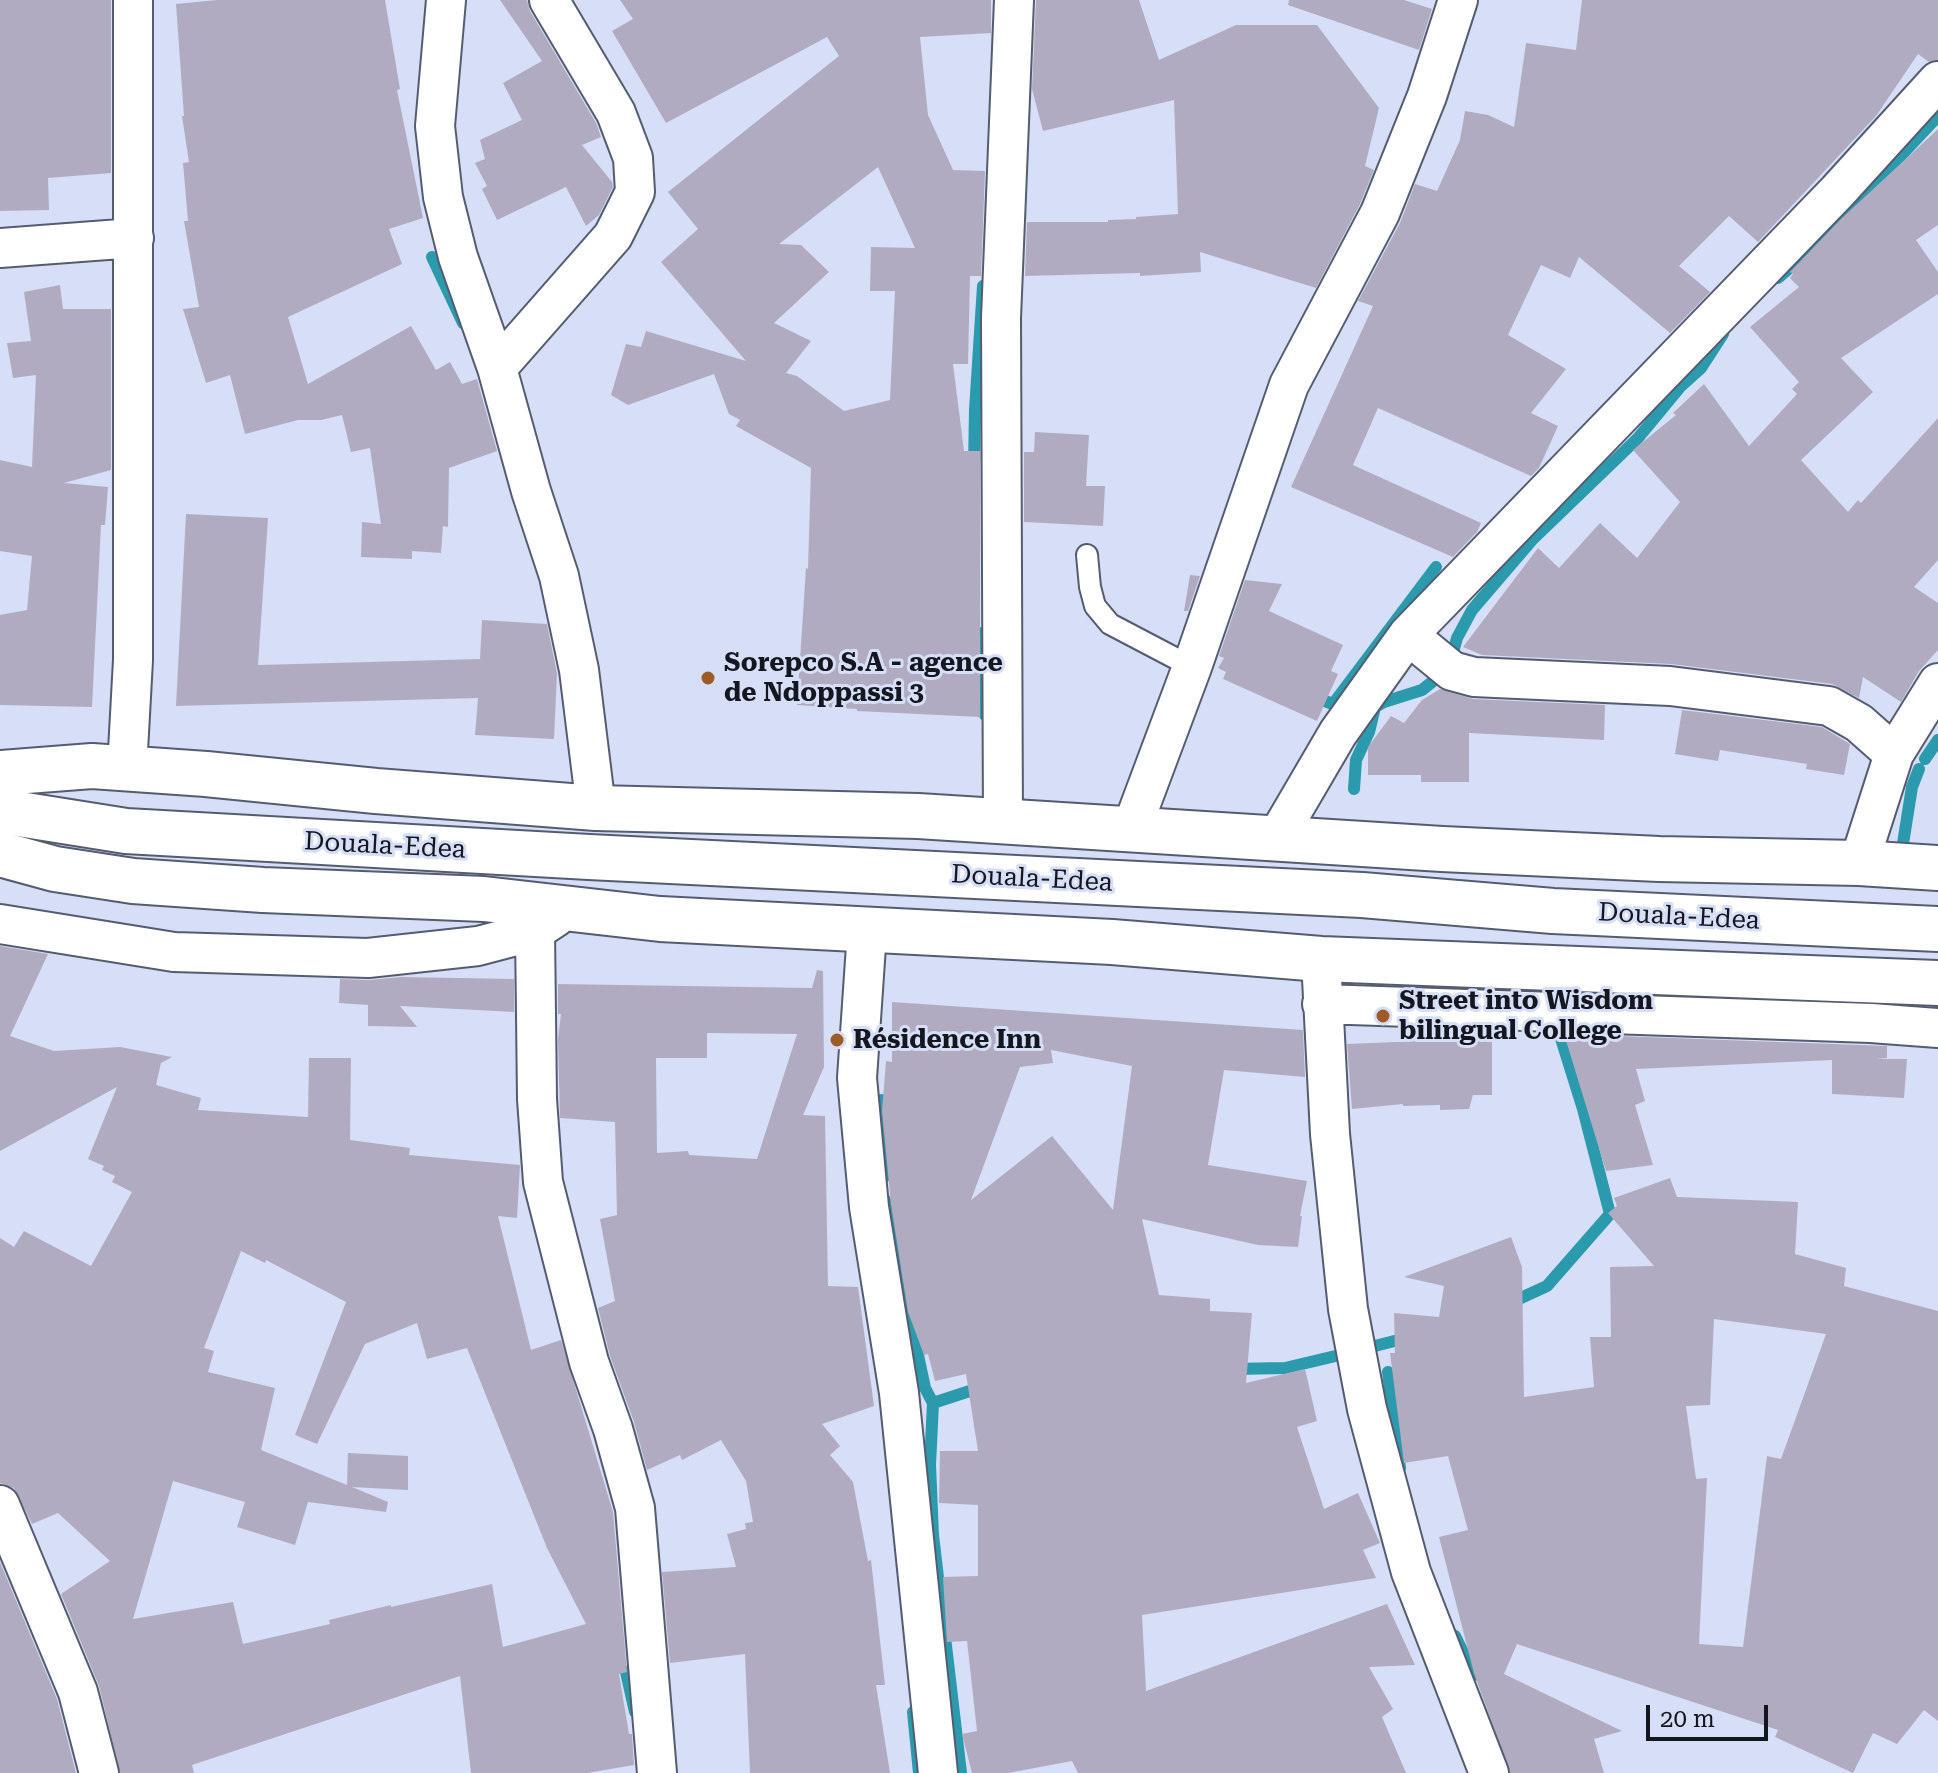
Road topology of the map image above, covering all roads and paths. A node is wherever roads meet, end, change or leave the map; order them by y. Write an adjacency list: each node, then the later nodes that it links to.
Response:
1 (133, 0): 7 (street)
2 (446, 0): 9 (street)
3 (549, 0): 9 (street)
4 (1014, 0): 19 (street)
5 (1458, 0): 12 (street)
6 (1938, 81): 11 (street)
7 (134, 238): 8 (street); 15 (street)
8 (0, 248)
9 (497, 368): 17 (street)
10 (1087, 555): 12 (lane)
11 (1408, 635): 14 (street); 23 (street)
12 (1192, 667): 20 (street)
13 (1938, 683): 14 (street)
14 (1894, 754): 25 (street)
15 (127, 769): 16 (main road); 17 (main road)
16 (0, 773)
17 (596, 808): 19 (main road)
18 (0, 811): 21 (main road, Douala-Edea)
19 (1003, 823): 20 (main road)
20 (1131, 830): 23 (main road)
21 (126, 831): 22 (main road, Douala-Edea); 29 (main road, Douala-Edea)
22 (0, 837)
23 (1276, 839): 25 (main road)
24 (0, 854): 27 (main road)
25 (1859, 863): 26 (main road)
26 (1938, 868)
27 (552, 919): 28 (street); 30 (main road); 37 (street)
28 (0, 924)
29 (1938, 929)
30 (867, 931): 31 (main road); 38 (street)
31 (1321, 959): 32 (main road); 33 (street)
32 (1938, 983)
33 (1322, 1004): 34 (street); 39 (street)
34 (1938, 1028)
35 (0, 1505): 36 (street)
36 (99, 1773)
37 (657, 1773)
38 (938, 1773)
39 (1489, 1773)

